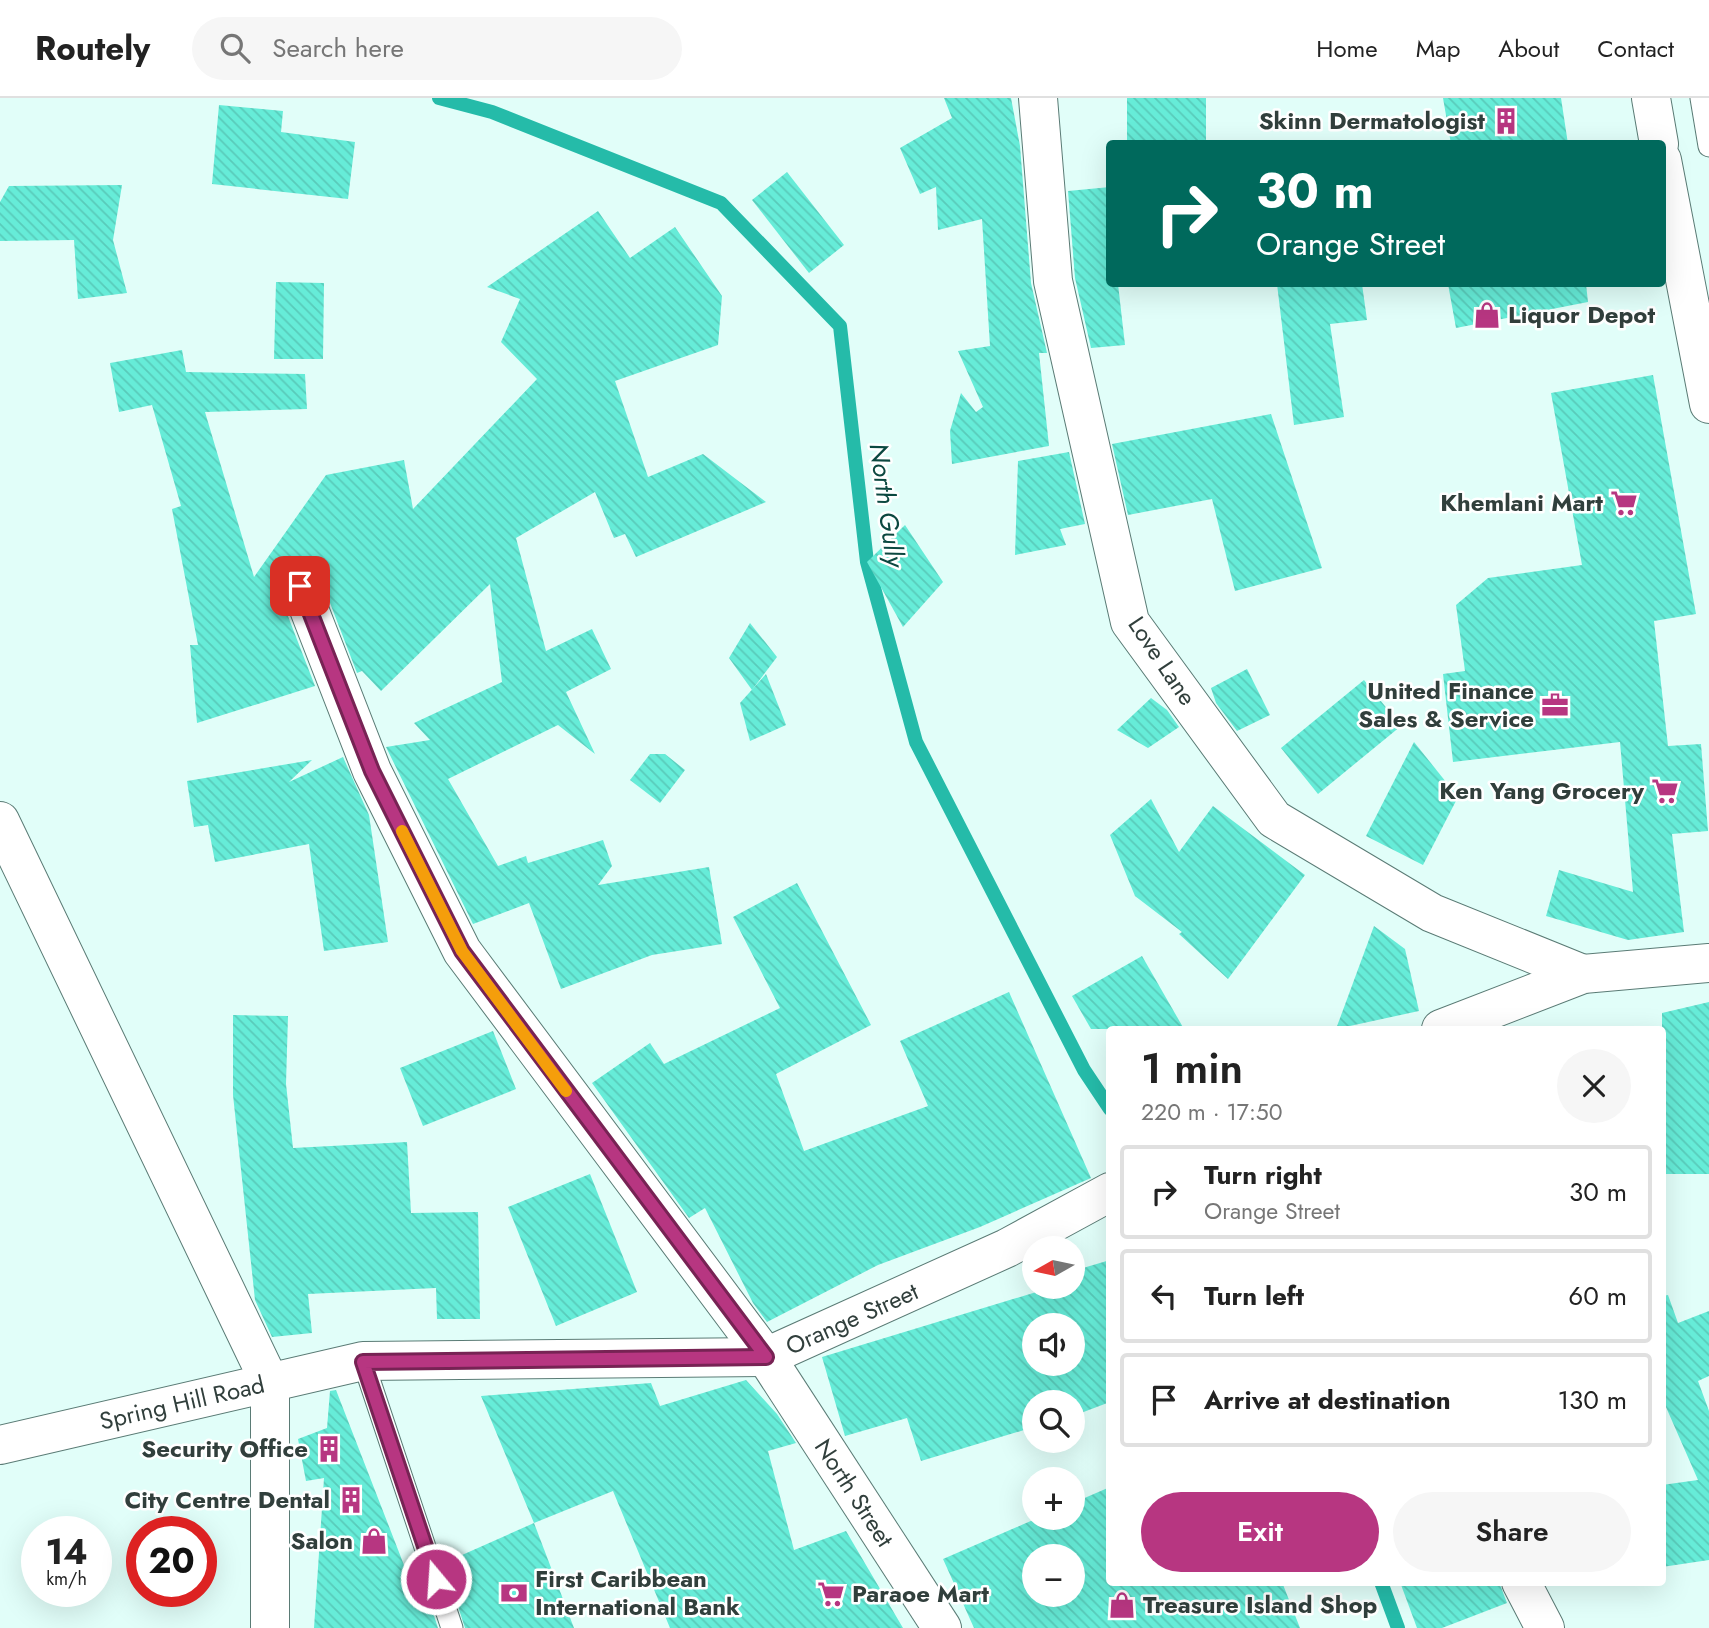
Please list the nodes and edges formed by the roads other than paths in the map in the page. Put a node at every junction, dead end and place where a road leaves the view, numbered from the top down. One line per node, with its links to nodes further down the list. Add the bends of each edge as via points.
1 (1038, 98): 11 (street, Love Lane, via 1053,281 1130,622 1274,819 1432,913)
2 (1651, 98): 4 (street)
3 (1701, 98): 5 (lane)
4 (1658, 140)
5 (1709, 146)
6 (1666, 181): 7 (street)
7 (1709, 404)
8 (300, 586): 14 (street, North Street, via 372,771 462,951)
9 (0, 821): 16 (street)
10 (1709, 963): 11 (street)
11 (1583, 974): 12 (street)
12 (1449, 1026)
13 (1106, 1194): 14 (street, Orange Street, via 1007,1248)
14 (766, 1357): 15 (street, Orange Street); 21 (street, North Street)
15 (363, 1362): 16 (street, Spring Hill Road); 20 (lane)
16 (270, 1383): 17 (street, Spring Hill Road); 19 (street)
17 (0, 1445)
18 (1523, 1586): 22 (street)
19 (270, 1628)
20 (452, 1628)
21 (942, 1628)
22 (1545, 1628)

